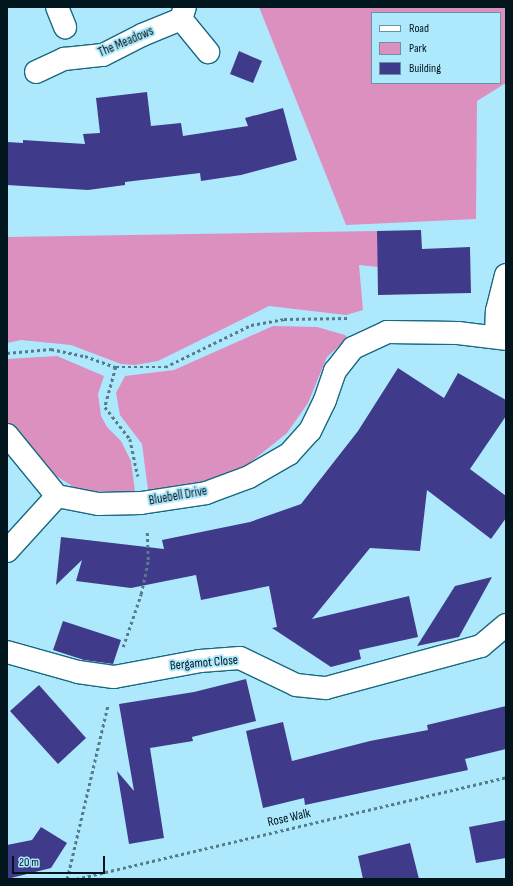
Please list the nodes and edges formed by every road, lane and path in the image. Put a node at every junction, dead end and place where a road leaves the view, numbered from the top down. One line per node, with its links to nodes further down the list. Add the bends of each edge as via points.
1 (57, 7): 3 (street)
2 (183, 13): 4 (street); 5 (street, The Meadows, via 103,55 64,59)
3 (66, 27)
4 (208, 52)
5 (36, 72)
6 (506, 275): 8 (street, Bluebell Drive, via 497,311)
7 (387, 332): 8 (street, Bluebell Drive); 10 (path, via 361,317 284,319 251,325 165,367); 13 (street, Bluebell Drive, via 353,348 344,359 335,371 310,431 288,454 250,477 206,493)
8 (501, 337)
9 (7, 353): 10 (path, via 51,349 85,356)
10 (116, 367): 13 (path, via 105,407 130,439)
11 (7, 435): 12 (street)
12 (57, 496): 13 (street, Bluebell Drive, via 98,504); 14 (street)
13 (142, 502)
14 (7, 552)
15 (506, 625): 16 (street, Bergamot Close, via 481,646 326,688 296,685 240,658 194,662 114,677 78,672)
16 (9, 654)
17 (506, 777): 18 (path, Rose Walk)
18 (76, 879)

